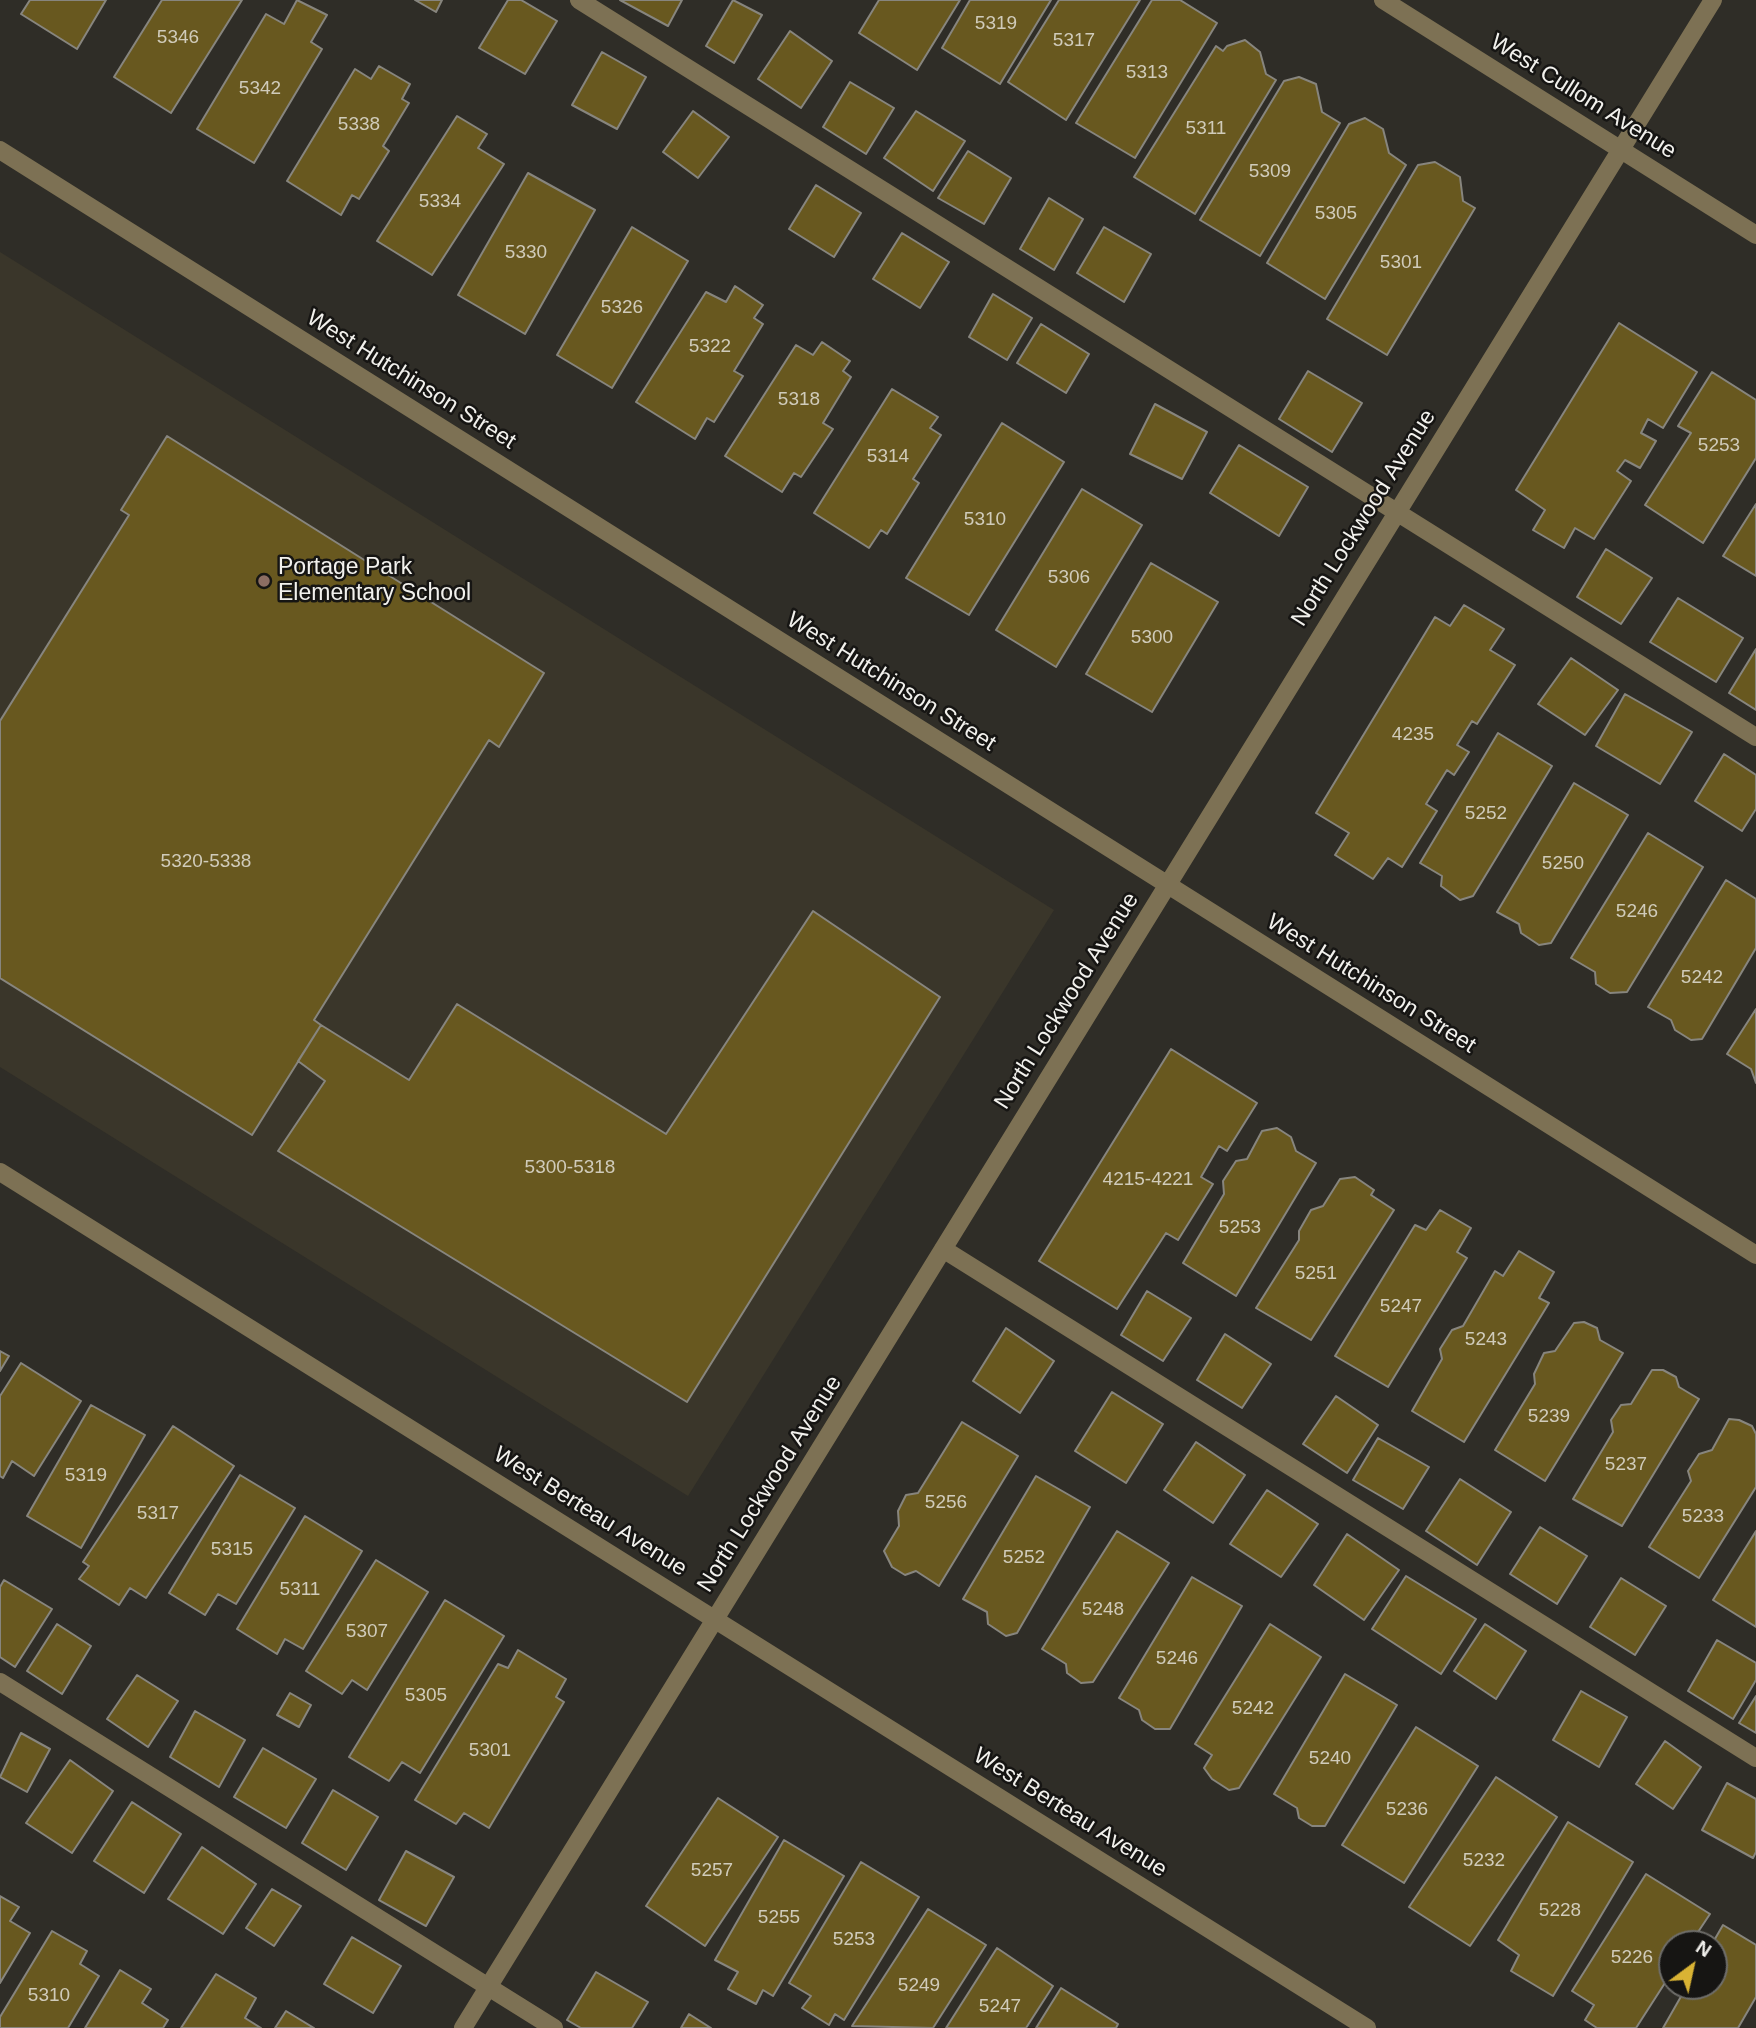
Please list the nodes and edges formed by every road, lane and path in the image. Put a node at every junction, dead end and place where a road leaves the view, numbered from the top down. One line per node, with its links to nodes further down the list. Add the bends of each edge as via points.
1 (579, 0): 7 (street)
2 (1383, 0): 5 (street, West Cullom Avenue)
3 (1713, 0): 5 (street, North Lockwood Avenue)
4 (0, 150): 9 (street, West Hutchinson Street)
5 (1620, 150): 6 (street, West Cullom Avenue); 7 (street, North Lockwood Avenue)
6 (1756, 235)
7 (1397, 513): 8 (street); 9 (street, North Lockwood Avenue)
8 (1756, 737)
9 (1167, 885): 11 (street, North Lockwood Avenue); 12 (street, West Hutchinson Street)
10 (0, 1172): 13 (street, West Berteau Avenue)
11 (943, 1249): 13 (street, North Lockwood Avenue); 15 (street)
12 (1756, 1255)
13 (715, 1620): 16 (street, North Lockwood Avenue); 19 (street, West Berteau Avenue)
14 (0, 1682): 16 (street)
15 (1756, 1758)
16 (488, 1988): 17 (street, North Lockwood Avenue); 18 (street)
17 (463, 2028)
18 (554, 2028)
19 (1367, 2028)

